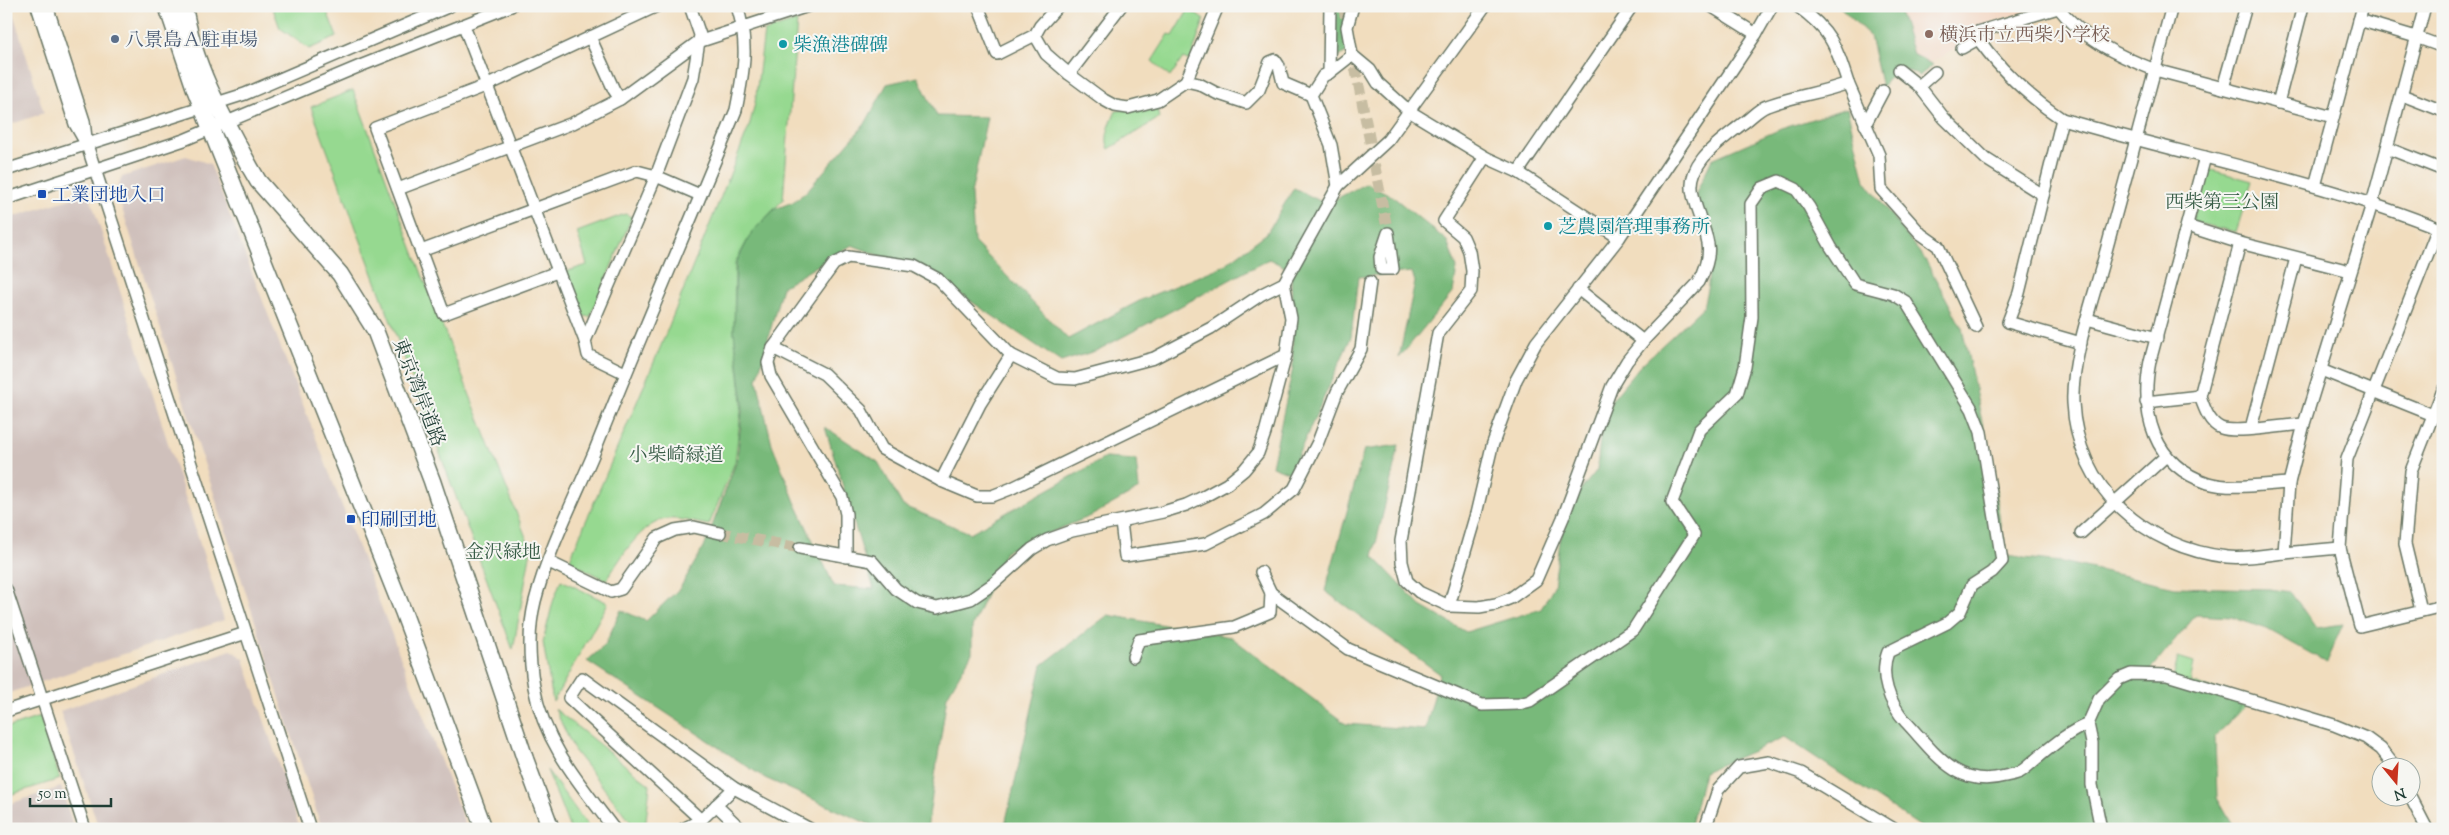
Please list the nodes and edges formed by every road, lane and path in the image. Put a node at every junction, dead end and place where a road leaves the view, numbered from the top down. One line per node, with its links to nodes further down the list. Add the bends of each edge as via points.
1 (37, 6): 64 (street, via 75,124)
2 (47, 6): 64 (street, via 84,121)
3 (166, 6): 56 (highway, 東京湾岸道路)
4 (184, 6): 56 (highway, 東京湾岸道路)
5 (450, 6): 56 (street, via 245,94)
6 (511, 6): 30 (street)
7 (657, 6): 34 (street)
8 (690, 6): 37 (street, via 700,35)
9 (737, 6): 31 (street)
10 (808, 6): 28 (street)
11 (978, 6): 33 (street, via 996,54)
12 (1058, 6): 33 (street)
13 (1121, 6): 45 (street)
14 (1218, 6): 46 (street)
15 (1330, 6): 44 (street)
16 (1353, 6): 40 (street, via 1346,27)
17 (1485, 6): 57 (street)
18 (1632, 6): 72 (street)
19 (1711, 6): 32 (street)
20 (1772, 6): 32 (street)
21 (1798, 6): 47 (street, via 1814,18 1836,45)
22 (2172, 6): 42 (street)
23 (2246, 6): 50 (street)
24 (2303, 6): 55 (street)
25 (2363, 6): 29 (street)
26 (2425, 6): 35 (street)
27 (2057, 7): 36 (street, via 1974,32); 42 (street, via 2071,23 2104,48)
28 (782, 10): 31 (street)
29 (2359, 20): 35 (street); 59 (street)
30 (464, 26): 48 (street); 62 (street)
31 (743, 27): 37 (street); 78 (street, via 746,48 744,73 736,110)
32 (1756, 34): 84 (street)
33 (1035, 35): 45 (street, via 1046,54)
34 (590, 37): 48 (street); 54 (street)
35 (2416, 37): 38 (street); 53 (street)
36 (1978, 39): 39 (street); 60 (street, via 2009,77)
37 (698, 42): 54 (street); 73 (street, via 693,78)
38 (2443, 47)
39 (1962, 48)
40 (1352, 55): 44 (street); 57 (street)
41 (1899, 70): 49 (street)
42 (2155, 70): 50 (street); 63 (street)
43 (1934, 72): 49 (street)
44 (1329, 73): 52 (street, via 1323,76)
45 (1069, 74): 46 (street, via 1104,100 1128,108 1158,100)
46 (1186, 81): 52 (street, via 1246,103 1259,90 1270,62 1275,60 1283,84)
47 (1848, 83): 61 (street); 97 (street, via 1765,106 1700,162 1692,184 1692,195 1708,238 1707,267 1699,282)
48 (488, 85): 65 (street); 76 (street, via 375,128)
49 (1919, 86): 77 (street, via 1944,118 1986,159)
50 (2223, 88): 55 (street)
51 (1883, 91): 61 (street)
52 (1311, 94): 74 (street, via 1331,145)
53 (2402, 95): 58 (street); 66 (street)
54 (620, 99): 65 (street, via 573,124)
55 (2278, 103): 59 (street)
56 (210, 105): 62 (highway, 東京湾岸道路); 64 (street)
57 (1409, 111): 67 (street); 74 (street, via 1388,140)
58 (2443, 111)
59 (2333, 117): 75 (street)
60 (2062, 119): 63 (street); 77 (street)
61 (1865, 125): 94 (street, via 1879,154 1881,189 1921,234 1938,246)
62 (219, 126): 70 (street); 142 (highway, 東京湾岸道路, via 304,368 403,611); 143 (highway, 東京湾岸道路, via 258,181 340,274 375,330 432,481)
63 (2136, 141): 68 (street); 93 (street)
64 (86, 145): 69 (street); 70 (street)
65 (512, 147): 76 (street); 81 (street)
66 (2388, 148): 71 (street); 80 (street)
67 (1485, 157): 72 (street); 126 (street, via 1444,221 1463,237 1469,251 1471,291 1438,333 1401,540 1402,562 1408,581 1420,592)
68 (2205, 157): 75 (street); 82 (street)
69 (6, 170)
70 (95, 170): 79 (street); 130 (street)
71 (2443, 170)
72 (1518, 172): 84 (street)
73 (656, 176): 78 (street); 81 (street, via 637,171); 96 (street)
74 (1338, 186): 91 (street)
75 (2315, 186): 80 (street)
76 (398, 189): 86 (street)
77 (2043, 194): 98 (street, via 2019,293 2008,322)
78 (700, 195): 103 (street)
79 (6, 199)
80 (2372, 204): 83 (street); 89 (street)
81 (535, 209): 86 (street); 88 (street)
82 (2187, 226): 85 (street); 95 (street)
83 (2441, 229): 105 (street)
84 (1619, 238): 92 (street)
85 (2240, 242): 87 (street); 106 (street)
86 (421, 251): 88 (street, via 444,314)
87 (2296, 258): 89 (street); 110 (street)
88 (557, 272): 96 (street)
89 (2350, 272): 102 (street)
90 (1370, 282): 115 (street, via 1361,349 1337,392 1318,442 1294,489 1264,514 1205,544 1125,556)
91 (1284, 283): 100 (street, via 1154,358 1099,374 1075,379 1057,378); 101 (street, via 1291,318)
92 (1578, 289): 97 (street); 126 (street, via 1536,343 1516,380 1492,446)
93 (2087, 319): 95 (street); 98 (street)
94 (1976, 328)
95 (2157, 338): 107 (street, via 2145,384)
96 (585, 341): 103 (street, via 588,355)
97 (1643, 341): 126 (street, via 1612,386 1563,518 1536,580 1512,598 1496,604)
98 (2081, 343): 114 (street, via 2073,402 2078,435 2088,467)
99 (773, 348): 100 (street, via 834,264 848,257 914,266 938,279); 112 (street, via 824,374 862,410 882,449); 121 (street, via 768,363 771,376 842,497 846,514)
100 (1011, 355): 112 (street, via 980,404)
101 (1286, 355): 112 (street, via 1010,490 992,496 977,496); 115 (street, via 1258,453 1244,470 1227,484 1186,505)
102 (2321, 370): 105 (street); 109 (street)
103 (625, 373): 122 (street)
104 (2443, 390): 108 (street)
105 (2374, 391): 108 (street); 119 (street, via 2347,459)
106 (2200, 396): 107 (street); 110 (street, via 2210,418 2220,428)
107 (2146, 402): 111 (street, via 2156,438)
108 (2438, 417): 128 (street, via 2411,471 2405,544)
109 (2304, 424): 110 (street); 113 (street)
110 (2251, 428)
111 (2166, 456): 113 (street, via 2209,483 2241,486); 114 (street)
112 (941, 481)
113 (2288, 483): 120 (street)
114 (2116, 502): 117 (street); 120 (street, via 2132,519 2166,542 2182,548 2230,557)
115 (1121, 522): 121 (street, via 1047,540 971,600 937,608 917,603 896,589 872,561)
116 (720, 533): 122 (street, via 694,527 675,530 657,538 621,589 611,592)
117 (2081, 533)
118 (800, 548): 121 (street)
119 (2340, 548): 120 (street); 128 (street, via 2360,626)
120 (2284, 553)
121 (846, 557)
122 (549, 562): 144 (street, via 535,601 530,638 534,687 554,746)
123 (1261, 572): 125 (street)
124 (6, 589): 129 (street)
125 (1271, 593): 131 (street, via 1270,612 1234,627 1139,640); 134 (street, via 1348,649 1482,705 1530,701 1633,630 1694,535 1672,502 1699,430 1737,394 1746,368 1752,317 1751,204 1762,188 1779,181 1796,189 1856,284 1893,294 1906,302 1959,385 1981,432 2002,561 1972,586 1960,612 1946,623 1888,652 1883,674 1895,708 1938,757 1953,770 1971,778 1995,779 2020,772 2072,731)
126 (1449, 606)
127 (2443, 606): 128 (street)
128 (2421, 610)
129 (10, 612): 132 (street)
130 (246, 633): 132 (street); 141 (street)
131 (1133, 657)
132 (42, 700): 133 (street); 140 (street)
133 (6, 711)
134 (2088, 724): 135 (street, via 2099,699 2119,679 2131,674 2167,675 2334,725 2366,738); 150 (street, via 2092,743 2092,785)
135 (2388, 758)
136 (734, 788): 137 (street); 139 (street, via 582,678 569,698); 147 (street)
137 (716, 805): 139 (street); 146 (street)
138 (2417, 808): 151 (street)
139 (701, 820): 145 (street)
140 (85, 829)
141 (310, 829)
142 (484, 829)
143 (551, 829)
144 (614, 829)
145 (683, 829)
146 (741, 829)
147 (810, 829)
148 (1705, 829): 149 (street, via 1718,790 1739,767 1769,762 1801,773)
149 (1894, 829)
150 (2101, 829)
151 (2427, 829)

